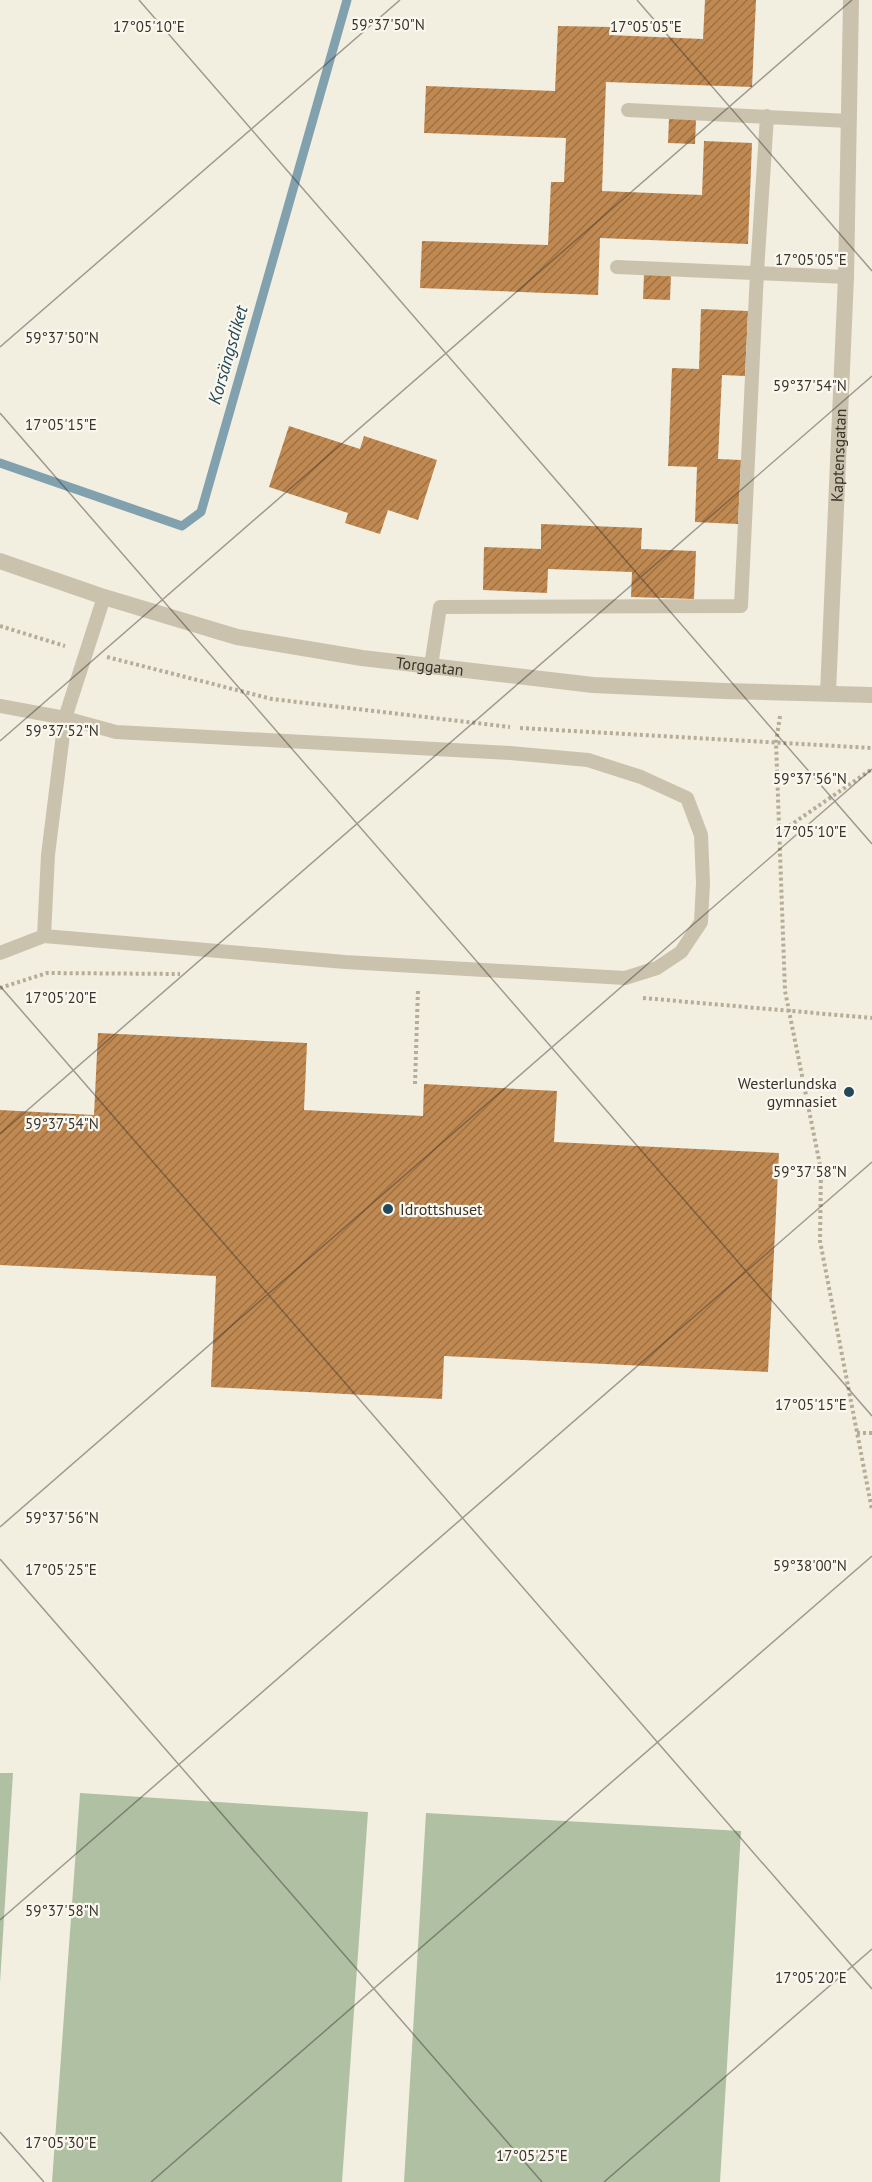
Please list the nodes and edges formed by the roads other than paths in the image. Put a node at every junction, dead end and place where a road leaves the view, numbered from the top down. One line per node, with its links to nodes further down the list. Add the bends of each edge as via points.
1 (851, 0): 4 (street, Kaptensgatan)
2 (628, 110): 3 (lane)
3 (767, 116): 4 (lane); 6 (lane)
4 (849, 121): 7 (street, Kaptensgatan)
5 (617, 267): 6 (lane)
6 (757, 272): 7 (lane); 10 (lane, via 741,606 440,607)
7 (846, 277): 11 (street, Kaptensgatan)
8 (0, 561): 9 (street, Torggatan)
9 (104, 597): 10 (street, Torggatan, via 237,637); 14 (lane)
10 (431, 666): 11 (street, Torggatan, via 593,684)
11 (828, 693): 12 (street, Torggatan)
12 (872, 695)
13 (0, 706): 14 (lane)
14 (65, 718): 15 (lane, via 48,855); 15 (lane, via 117,732 588,760 641,777 687,798 701,835 701,922 681,952 657,968 625,978 345,962)
15 (44, 936): 16 (lane)
16 (0, 953)

